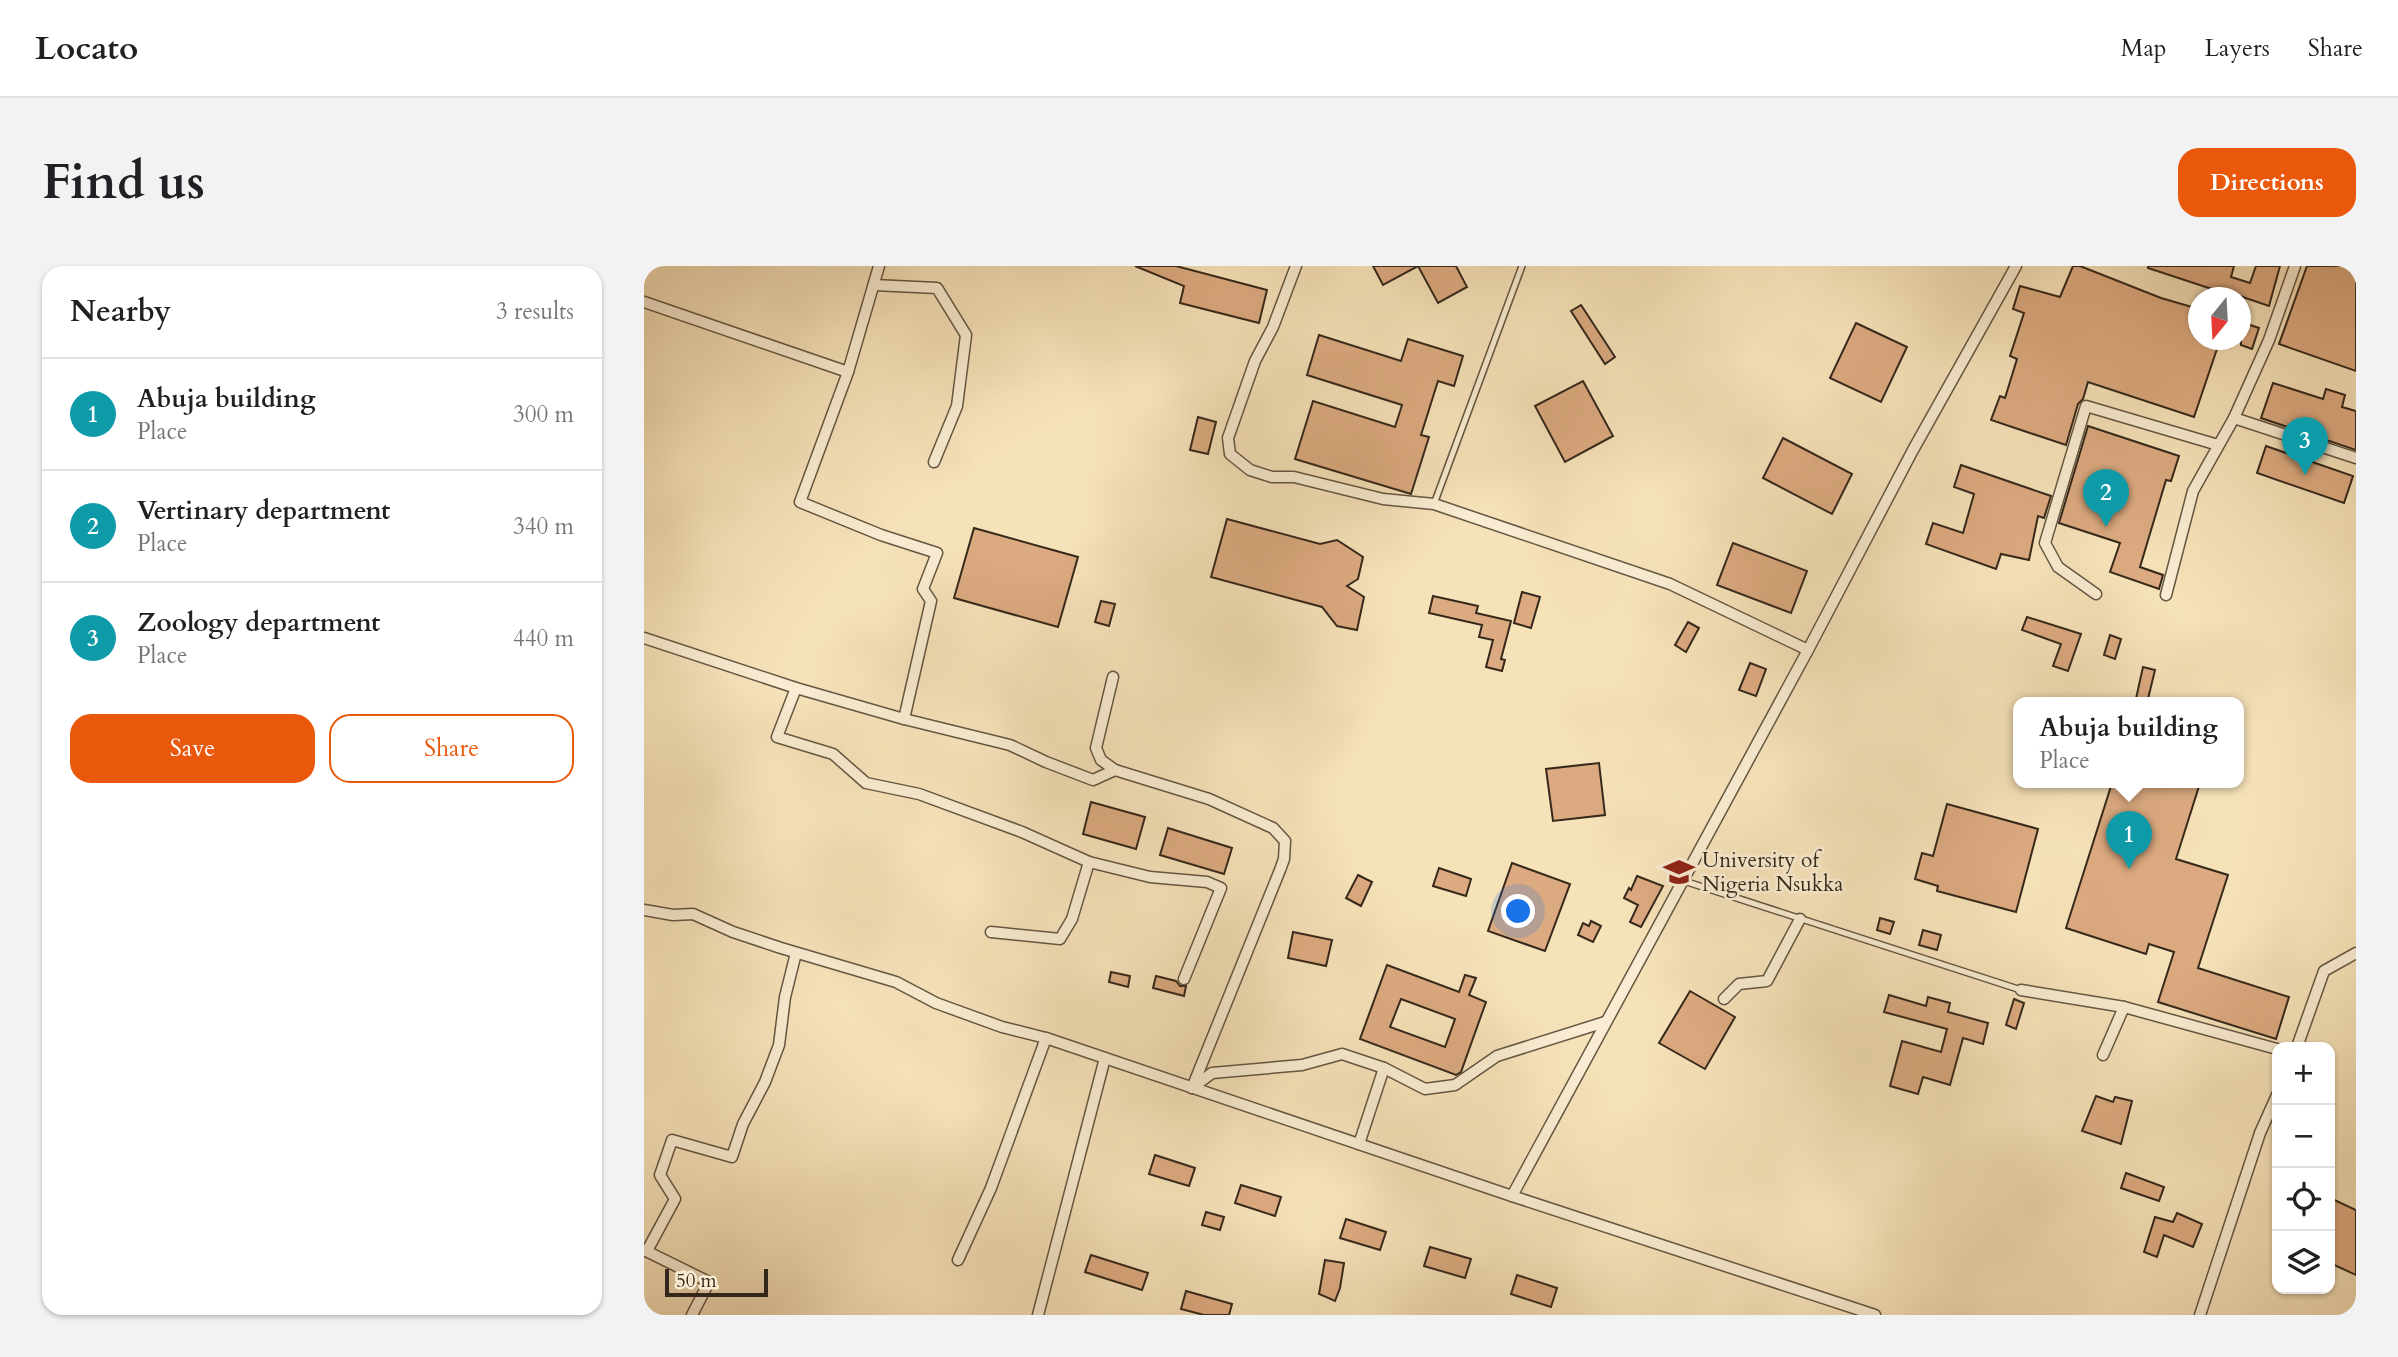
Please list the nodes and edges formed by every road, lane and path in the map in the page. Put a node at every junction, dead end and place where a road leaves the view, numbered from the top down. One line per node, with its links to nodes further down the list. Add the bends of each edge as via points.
1 (879, 266): 6 (street)
2 (1296, 266): 13 (street, via 1227,438 1230,454 1250,470 1272,477)
3 (1522, 266): 13 (lane)
4 (2015, 266): 17 (street)
5 (2295, 266): 9 (street)
6 (874, 285): 8 (street); 12 (street, via 937,288 966,335 957,406)
7 (644, 302): 8 (street)
8 (848, 372): 20 (street, via 800,502 937,553 923,589 931,601)
9 (2234, 418): 10 (street); 11 (street)
10 (2218, 445): 14 (street, via 2086,406 2045,543 2058,567); 15 (street, via 2193,491)
11 (2356, 458)
12 (934, 462)
13 (1434, 504): 17 (street, via 1670,584)
14 (2096, 594)
15 (2166, 595)
16 (644, 638): 19 (street)
17 (1808, 650): 23 (street)
18 (1113, 677): 21 (street, via 1096,748 1101,760)
19 (796, 688): 20 (street); 22 (street, via 778,737 833,754 866,783 919,794)
20 (904, 719): 21 (street, via 1010,744 1093,780)
21 (1115, 770): 40 (street, via 1209,799 1273,828 1285,841 1284,859)
22 (1089, 862): 26 (street, via 1072,919 1060,939); 29 (street, via 1221,888)
23 (1681, 880): 25 (lane); 33 (street)
24 (644, 910): 27 (street, via 693,914)
25 (1800, 919): 30 (lane); 31 (street, via 1767,981 1739,984)
26 (991, 932)
27 (796, 953): 34 (street, via 896,982 936,1003); 44 (street, via 779,1045 732,1157 672,1140 660,1175 675,1199)
28 (2356, 953): 35 (street, via 2324,971)
29 (1184, 979)
30 (2021, 990): 32 (street)
31 (1724, 999)
32 (2124, 1007): 36 (street); 37 (street)
33 (1605, 1022): 39 (street, via 1497,1056 1455,1085 1425,1089); 43 (street)
34 (1046, 1038): 38 (street); 45 (street, via 991,1188)
35 (2299, 1042)
36 (2272, 1048)
37 (2103, 1055)
38 (1105, 1058): 40 (street); 47 (street)
39 (1384, 1068): 40 (street, via 1342,1054 1302,1065 1212,1073); 42 (street)
40 (1192, 1088): 42 (street)
41 (2273, 1105): 49 (street)
42 (1359, 1144): 43 (street)
43 (1512, 1196): 48 (street)
44 (645, 1251): 46 (street, via 709,1282)
45 (958, 1260)
46 (692, 1315)
47 (1038, 1315)
48 (1875, 1315)
49 (2200, 1315)

